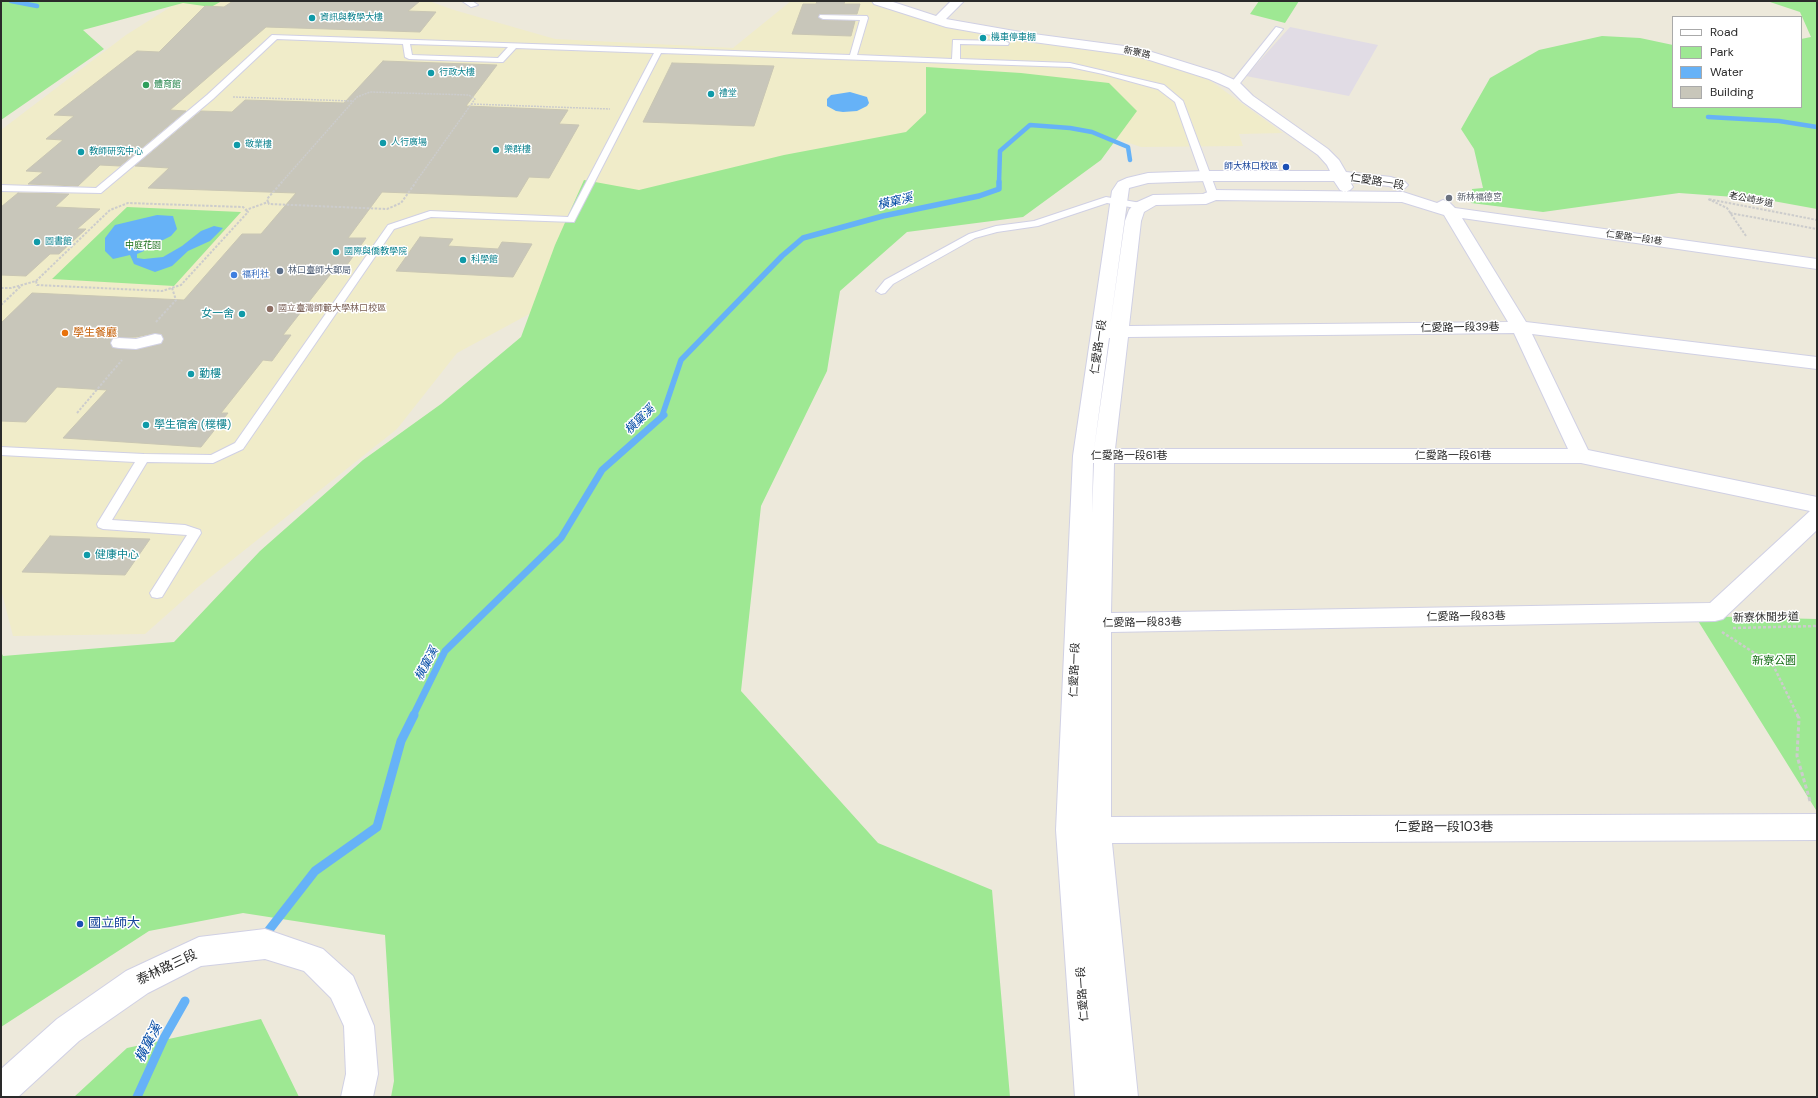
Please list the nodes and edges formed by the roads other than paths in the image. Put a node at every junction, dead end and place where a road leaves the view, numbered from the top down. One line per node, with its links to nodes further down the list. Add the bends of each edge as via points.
1 (466, 1): 4 (lane)
2 (878, 1): 6 (street, 新寮路)
3 (958, 1): 6 (street)
4 (474, 5)
5 (823, 17): 12 (lane, via 864,18)
6 (938, 20): 14 (street, 新寮路, via 1026,37 1139,52)
7 (1279, 29): 14 (lane)
8 (406, 42): 10 (lane); 10 (lane, via 409,57 417,58 500,60); 17 (lane, via 275,37 210,97 98,191)
9 (1005, 43): 13 (lane, via 956,42)
10 (514, 45): 11 (lane)
11 (659, 50): 12 (lane); 31 (lane, via 571,220 430,214 390,227 239,446 213,459)
12 (853, 57): 13 (lane)
13 (956, 61): 16 (lane, via 1070,65 1161,87 1179,101)
14 (1234, 85): 15 (street, 新寮路, via 1248,99 1323,152 1334,163)
15 (1339, 176): 16 (street, 仁愛路一段); 18 (street, 新寮路); 20 (street, 仁愛路一段, via 1391,182 1413,188 1436,198)
16 (1209, 186): 18 (street, 仁愛路一段); 19 (street, 仁愛路一段, via 1206,199 1153,200)
17 (1, 188)
18 (1350, 195): 20 (street, 仁愛路一段, via 1403,197)
19 (1130, 204): 22 (lane, via 1106,200 1035,224 996,229 972,236 888,282); 24 (street, 仁愛路一段, via 1137,210)
20 (1450, 212): 21 (street, 仁愛路一段1巷); 23 (street)
21 (1817, 264)
22 (881, 291)
23 (1520, 327): 24 (street, 仁愛路一段39巷); 27 (street, 仁愛路一段39巷); 30 (street)
24 (1110, 332): 29 (street, 仁愛路一段)
25 (155, 339): 26 (street, via 136,344)
26 (119, 344)
27 (1817, 363)
28 (1, 451): 31 (lane)
29 (1094, 456): 30 (street, 仁愛路一段61巷); 35 (street, 仁愛路一段)
30 (1581, 456): 32 (street, 仁愛路一段61巷)
31 (144, 458): 34 (lane, via 103,524 185,530 195,533)
32 (1817, 505)
33 (1817, 517): 35 (street, 仁愛路一段83巷, via 1716,620)
34 (157, 592)
35 (1088, 623): 37 (street, 仁愛路一段); 38 (street, 仁愛路一段)
36 (1815, 818): 37 (street, 仁愛路一段103巷)
37 (1097, 829): 38 (street, 仁愛路一段103巷); 42 (street, 仁愛路一段)
38 (1070, 830): 41 (street, 仁愛路一段)
39 (2, 1090): 40 (street, 泰林路三段, via 68,1030 137,982 199,952 265,944 313,959 342,987 359,1026 362,1074)
40 (357, 1097)
41 (1091, 1097)
42 (1122, 1097)

